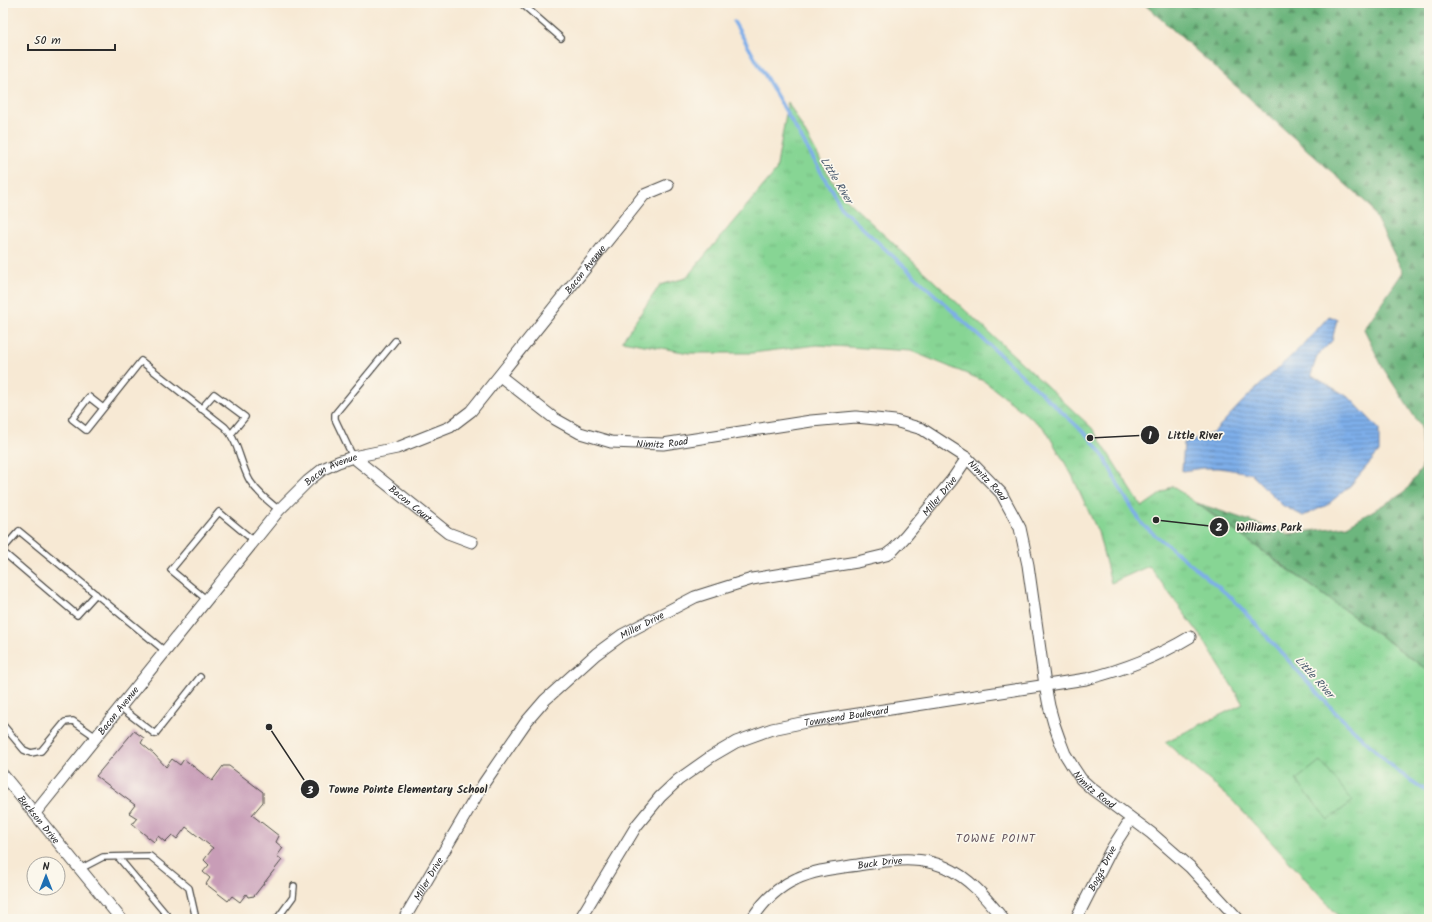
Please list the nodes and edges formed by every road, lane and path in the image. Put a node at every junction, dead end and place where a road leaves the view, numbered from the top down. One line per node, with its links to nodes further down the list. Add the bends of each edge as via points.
1 (521, 3): 2 (lane)
2 (561, 38)
3 (668, 185): 5 (street, Bacon Avenue, via 644,194)
4 (395, 341): 9 (lane, via 335,414)
5 (500, 376): 9 (street, Bacon Avenue, via 471,411 450,427 397,448); 10 (street, Nimitz Road, via 555,419 580,433 611,442 663,444 811,421 856,417 895,421 922,429)
6 (103, 408): 6 (lane, via 86,430 72,418 89,397); 7 (lane, via 140,361)
7 (201, 408): 8 (lane); 8 (lane, via 214,394 245,417)
8 (231, 434): 11 (lane, via 250,480 259,494)
9 (353, 457): 11 (street, Bacon Avenue, via 323,470); 13 (street, Bacon Court, via 448,533)
10 (967, 458): 20 (street, Nimitz Road, via 1001,493 1020,528 1028,565); 34 (street, Miller Drive, via 906,536 886,555 752,579 695,597 622,635 596,654 545,700 526,722 484,783)
11 (279, 510): 12 (street, Bacon Avenue)
12 (254, 541): 16 (street, Bacon Avenue); 16 (lane, via 219,512 171,570)
13 (472, 542)
14 (3, 551): 15 (lane, via 19,531); 15 (lane, via 77,615)
15 (96, 594): 18 (lane)
16 (207, 600): 18 (street, Bacon Avenue)
17 (1190, 637): 20 (street, Townsend Boulevard, via 1156,656 1113,672)
18 (166, 651): 21 (street, Bacon Avenue)
19 (200, 677): 21 (lane, via 155,734)
20 (1045, 685): 26 (street, Nimitz Road, via 1054,724 1065,754 1073,767 1092,789); 35 (street, Townsend Boulevard, via 806,722 772,729 736,742 678,780 660,797 637,825)
21 (120, 707): 23 (street, Bacon Avenue)
22 (3, 725): 23 (lane, via 24,750 31,753 41,751 66,722 73,721)
23 (96, 737): 25 (street, Bacon Avenue)
24 (3, 776): 25 (street, Buckson Drive)
25 (35, 813): 28 (street, Buckson Drive)
26 (1131, 819): 38 (street, Boggs Drive, via 1111,850); 39 (street, Nimitz Road, via 1190,866)
27 (118, 856): 28 (lane, via 103,857); 31 (lane); 32 (lane, via 150,856 189,888)
28 (80, 869): 30 (street, Buckson Drive)
29 (294, 886): 33 (lane, via 293,897)
30 (121, 919)
31 (170, 919)
32 (196, 919)
33 (277, 919)
34 (404, 919)
35 (580, 919)
36 (752, 919): 37 (street, Buck Drive, via 768,899 795,879 809,874 894,860 929,862 944,866 979,890)
37 (1003, 919)
38 (1076, 919)
39 (1238, 919)

